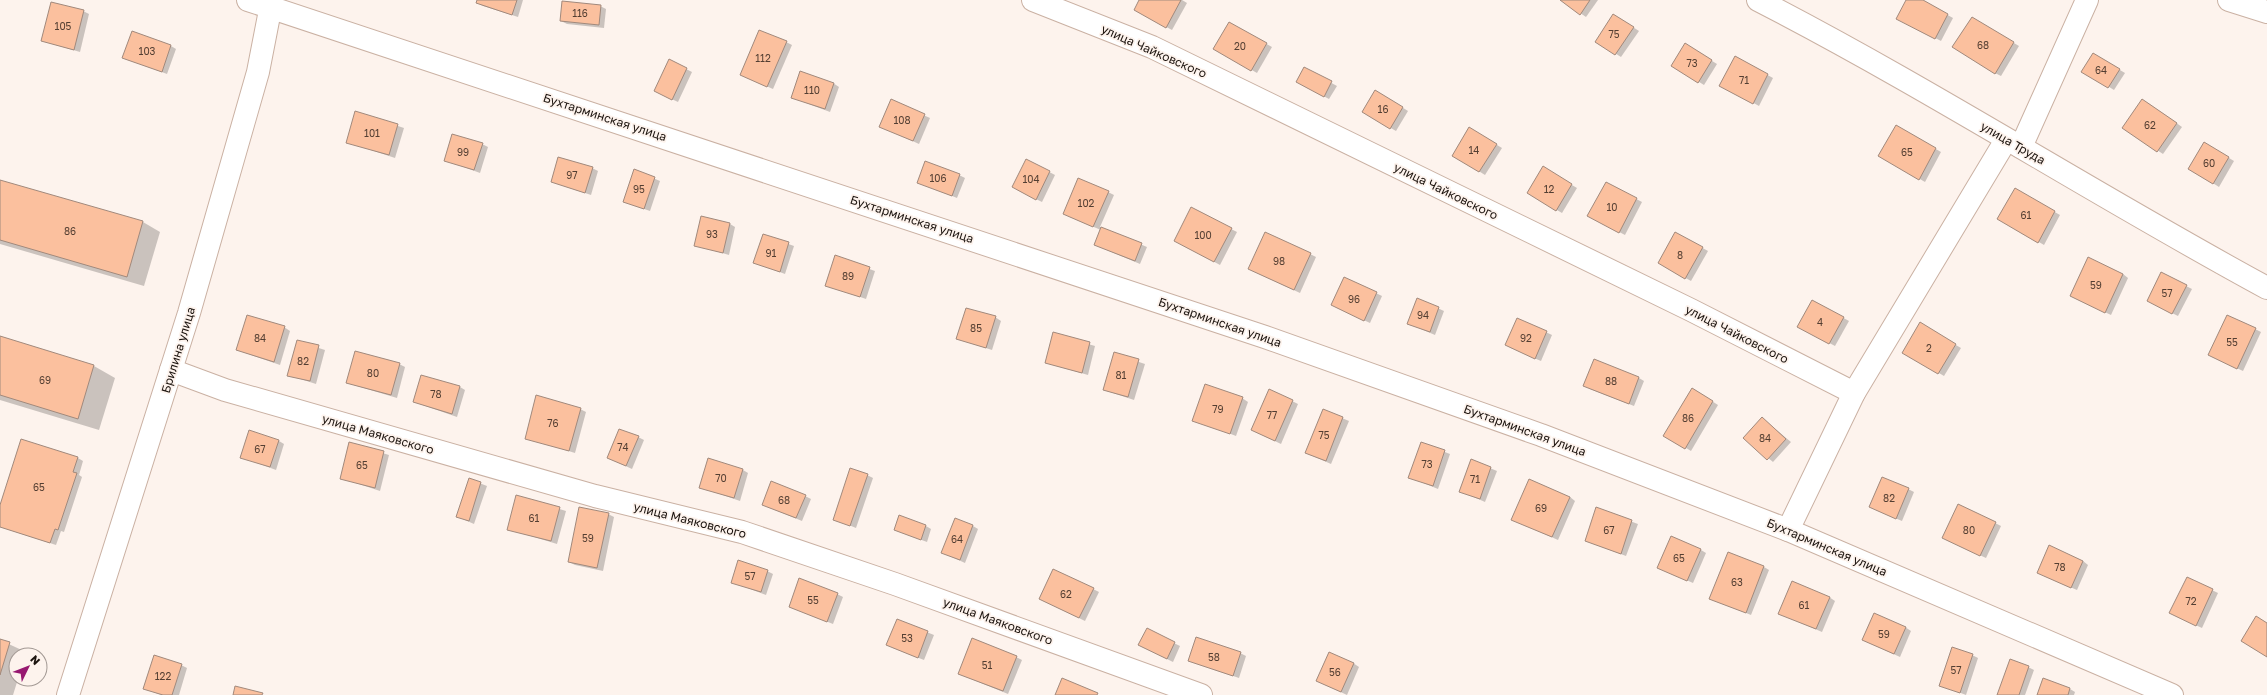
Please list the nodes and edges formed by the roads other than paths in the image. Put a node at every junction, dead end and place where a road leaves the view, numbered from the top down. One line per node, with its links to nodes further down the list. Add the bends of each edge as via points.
1 (248, 0): 6 (street, Бухтарминская улица)
2 (1033, 0): 11 (street, улица Чайковского, via 1152,47)
3 (1758, 0): 8 (street, улица Труда, via 1825,34)
4 (2086, 0): 8 (street)
5 (2229, 0): 7 (street)
6 (272, 3): 10 (street, Брилина улица, via 258,72); 12 (street, Бухтарминская улица, via 330,28 836,193 1265,337 1541,436)
7 (2267, 12)
8 (2014, 143): 9 (street, улица Труда, via 2200,252); 11 (street)
9 (2267, 288)
10 (171, 370): 13 (street, Брилина улица); 14 (street, улица Маяковского, via 225,390 595,496 742,532 903,587)
11 (1854, 393): 12 (street)
12 (1788, 530): 15 (street, Бухтарминская улица)
13 (68, 695)
14 (1201, 695)
15 (2172, 695)

